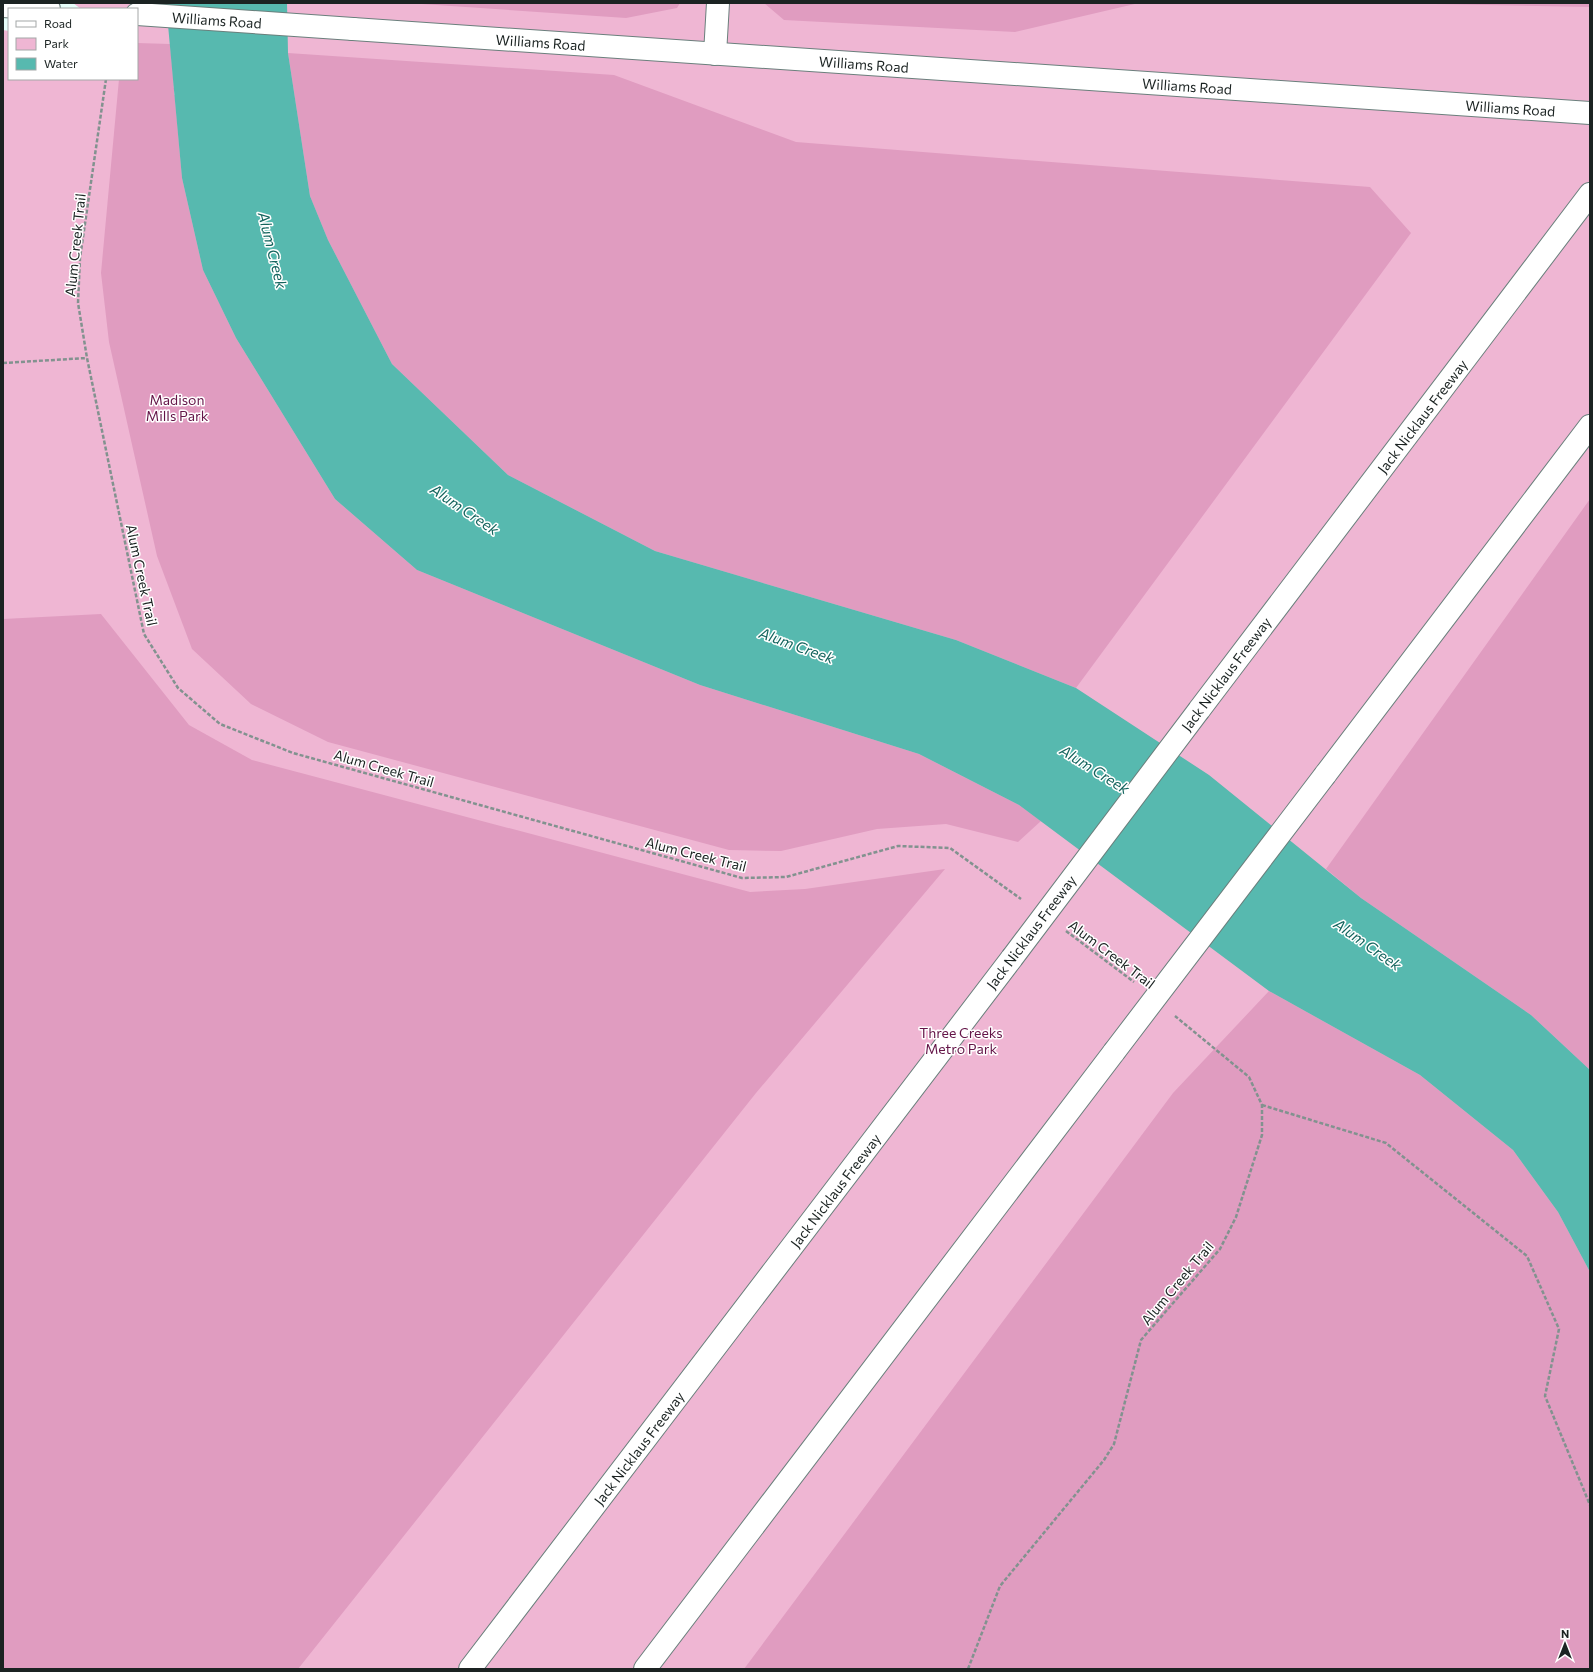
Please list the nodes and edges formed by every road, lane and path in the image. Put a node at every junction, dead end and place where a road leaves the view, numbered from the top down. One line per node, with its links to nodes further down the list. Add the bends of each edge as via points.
1 (718, 3): 5 (main road)
2 (3, 6): 3 (main road)
3 (34, 8)
4 (138, 14): 5 (main road, Williams Road)
5 (715, 54): 7 (main road, Williams Road)
6 (106, 80): 9 (path, Alum Creek Trail, via 80,258 78,303)
7 (1590, 113)
8 (1590, 194): 18 (main road, Jack Nicklaus Freeway, bridge)
9 (87, 358): 10 (path); 12 (path, Alum Creek Trail, via 144,634 178,688 220,724 293,753 742,878 786,877 898,846 950,848)
10 (3, 363)
11 (1590, 426): 19 (main road, bridge)
12 (1026, 903)
13 (1064, 930): 14 (path, Alum Creek Trail)
14 (1140, 987)
15 (1170, 1012): 16 (path, Alum Creek Trail, via 1249,1077)
16 (1262, 1106): 17 (path, via 1386,1143 1527,1256 1559,1329 1545,1396); 20 (path, Alum Creek Trail, via 1262,1135 1236,1218 1220,1249 1142,1340 1114,1444 1104,1460 1000,1586)
17 (1590, 1506)
18 (470, 1669)
19 (645, 1669)
20 (968, 1669)

